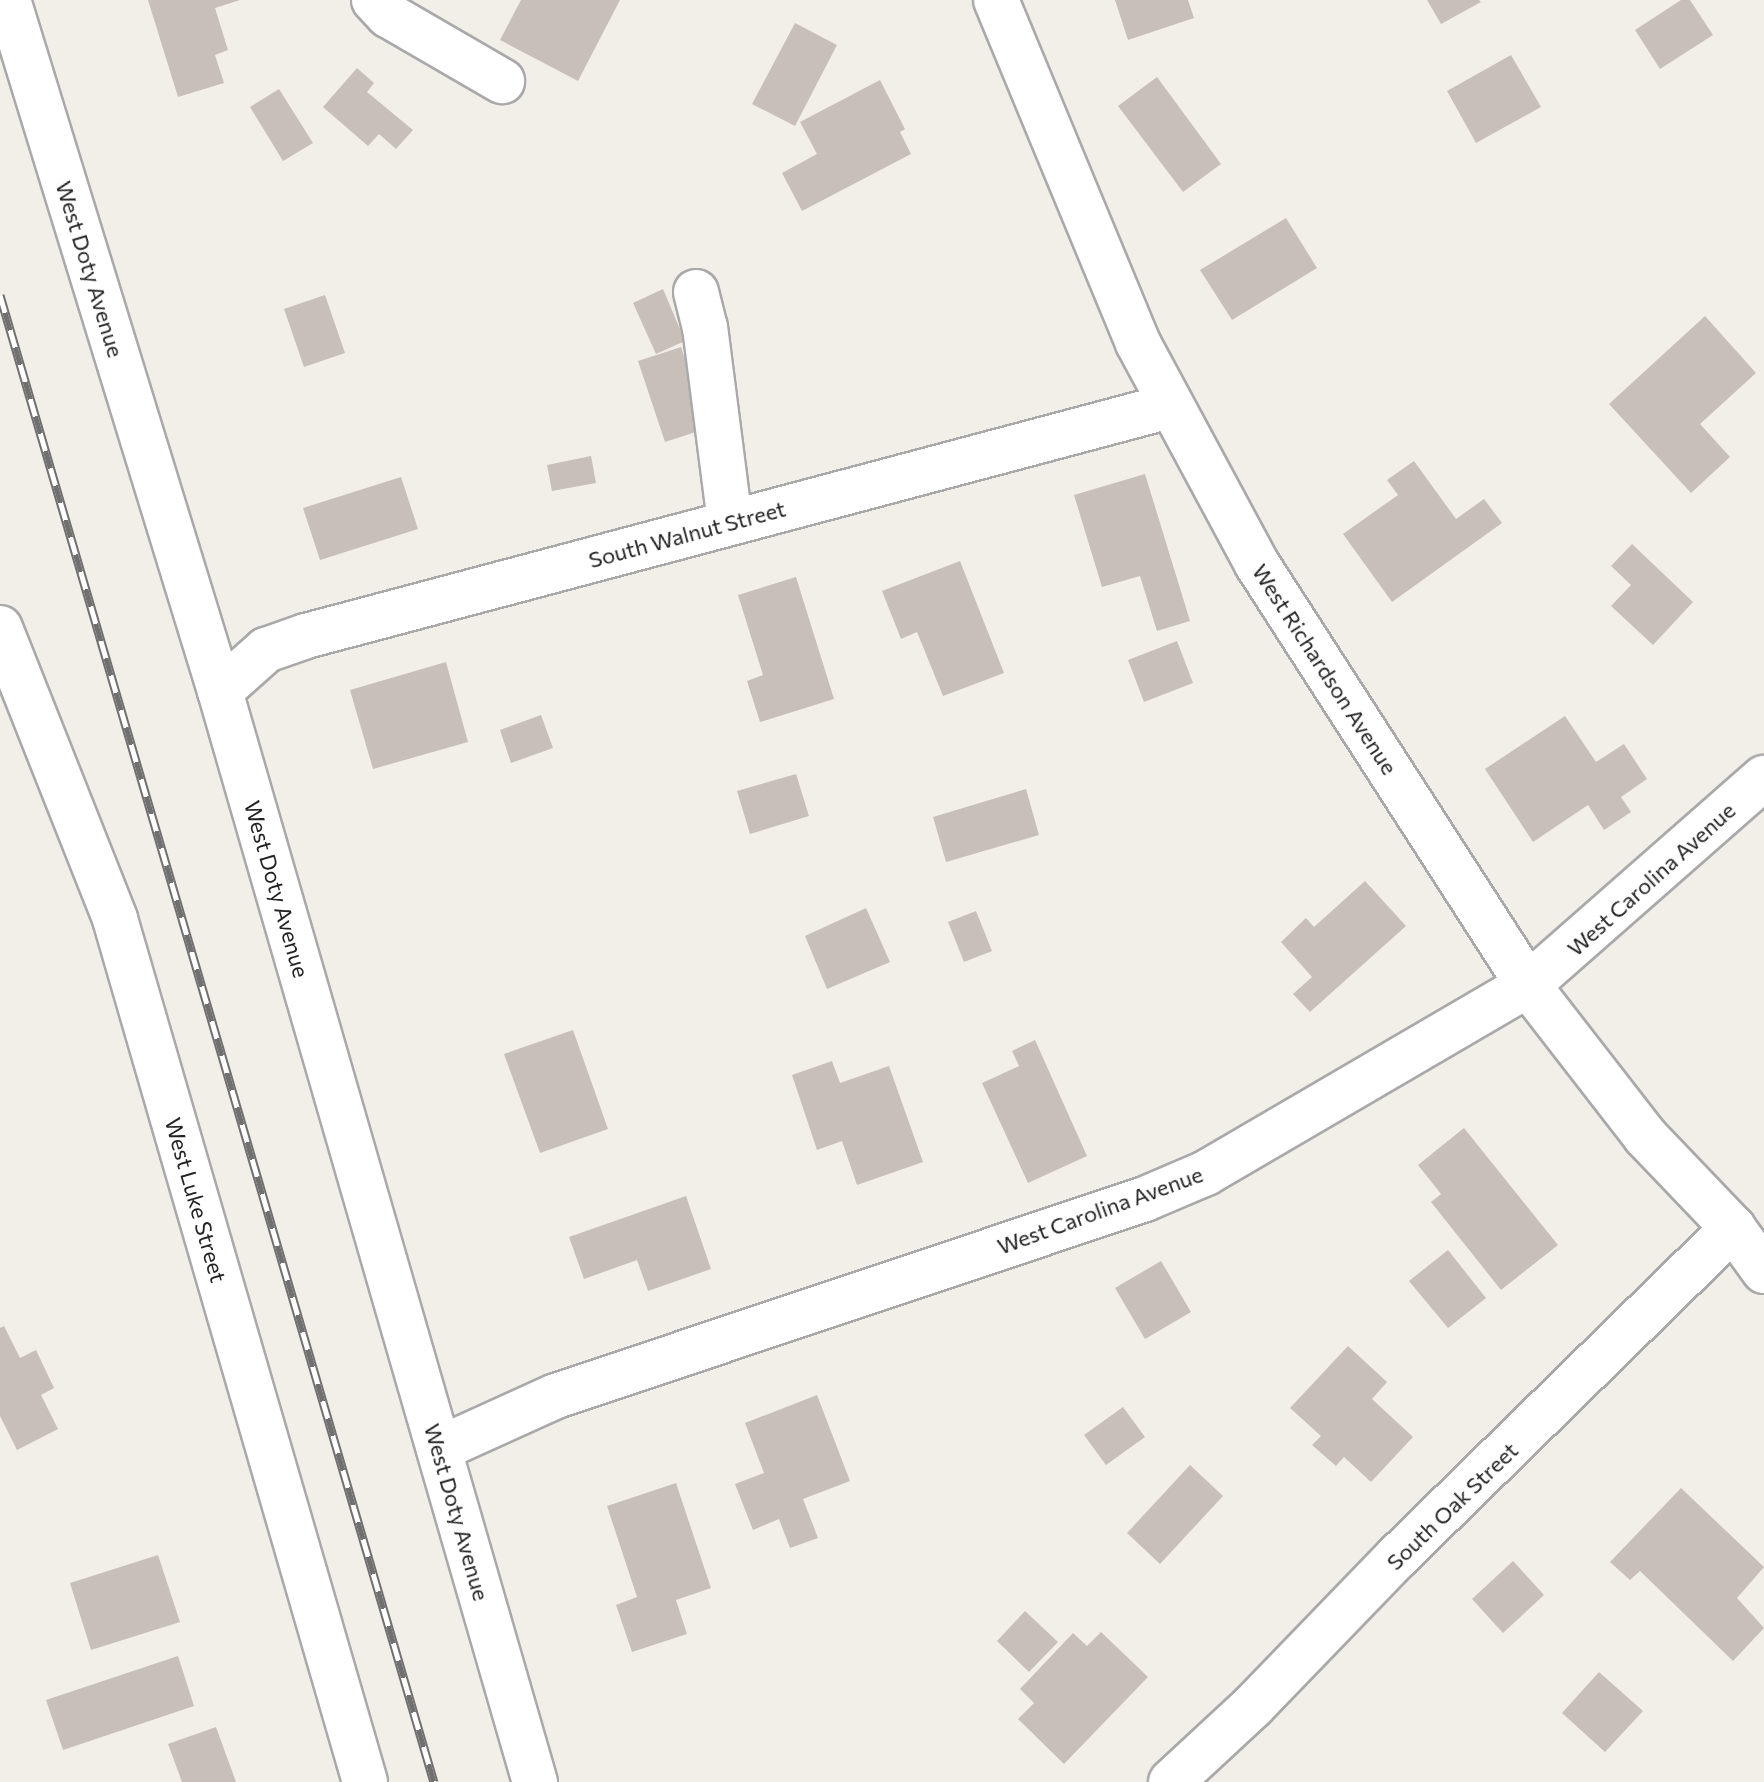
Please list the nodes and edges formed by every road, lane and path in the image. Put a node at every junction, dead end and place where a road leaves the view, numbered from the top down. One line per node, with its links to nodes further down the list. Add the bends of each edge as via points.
1 (8, 0): 9 (street, West Doty Avenue)
2 (374, 0): 4 (street, via 388,15)
3 (996, 0): 6 (street, West Richardson Avenue, via 1138,343)
4 (502, 81)
5 (696, 292): 7 (street)
6 (1170, 406): 7 (street, South Walnut Street); 11 (street, West Richardson Avenue, via 1257,564)
7 (730, 522): 9 (street, South Walnut Street, via 306,636 266,650)
8 (1, 632): 15 (street, West Luke Street, via 115,919)
9 (220, 691): 14 (street, West Doty Avenue)
10 (1764, 778): 11 (street, West Carolina Avenue)
11 (1528, 985): 12 (street, West Richardson Avenue, via 1645,1136); 14 (street, West Carolina Avenue, via 1194,1178 1145,1199 556,1396)
12 (1733, 1228): 13 (street, West Richardson Avenue); 17 (street, South Oak Street)
13 (1764, 1271)
14 (439, 1449): 16 (street, West Doty Avenue)
15 (365, 1782)
16 (535, 1782)
17 (1171, 1782)

